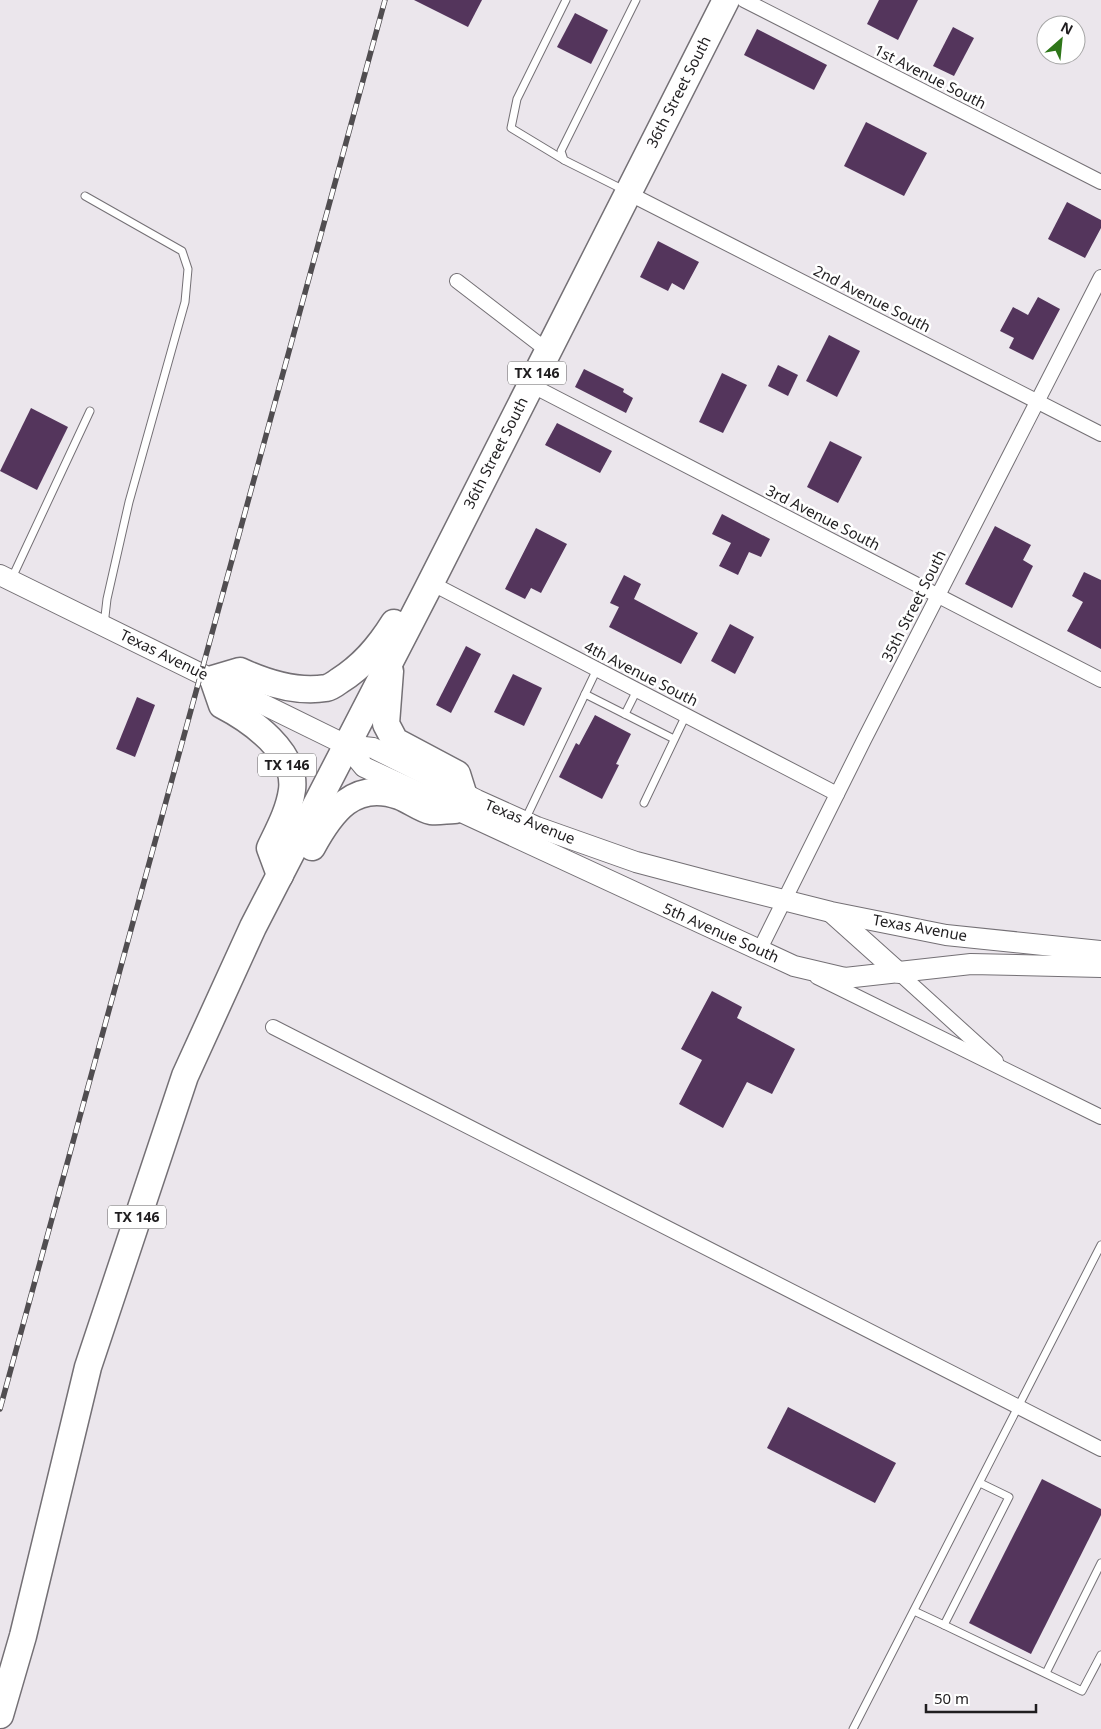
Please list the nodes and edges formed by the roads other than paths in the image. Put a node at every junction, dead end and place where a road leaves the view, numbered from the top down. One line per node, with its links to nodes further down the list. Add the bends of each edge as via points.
1 (566, 0): 5 (lane, via 517,99 511,128)
2 (636, 0): 5 (lane, via 562,151)
3 (726, 0): 7 (highway, 36th Street South / TX 146)
4 (744, 0): 6 (street, 1st Avenue South)
5 (564, 160): 7 (lane)
6 (1101, 182)
7 (628, 193): 11 (highway, 36th Street South / TX 146); 13 (street, 2nd Avenue South)
8 (85, 196): 20 (lane, via 182,251 188,269 185,302 129,502)
9 (1101, 277): 13 (street, 35th Street South)
10 (457, 281): 11 (street)
11 (548, 351): 12 (highway, 36th Street South / TX 146)
12 (531, 385): 16 (highway, 36th Street South / TX 146); 19 (street, 3rd Avenue South)
13 (1037, 402): 15 (street, 2nd Avenue South); 19 (street, 35th Street South)
14 (90, 411): 17 (lane)
15 (1101, 434)
16 (454, 536): 18 (highway, 36th Street South / TX 146); 23 (highway, via 427,558 381,645 363,664 328,688 303,689 265,683 240,671)
17 (6, 577): 20 (main road, Texas Avenue)
18 (431, 583): 21 (highway, 36th Street South / TX 146); 22 (street, 4th Avenue South)
19 (938, 595): 24 (street, 3rd Avenue South); 31 (street, 35th Street South)
20 (104, 625): 23 (main road, Texas Avenue)
21 (391, 659): 30 (highway, 36th Street South / TX 146); 32 (highway, TX 146, via 386,724 396,741 456,774)
22 (597, 669): 25 (street, 4th Avenue South); 26 (lane)
23 (213, 679): 30 (main road, Texas Avenue); 35 (highway, TX 146, via 222,704 262,730 288,767 292,788 288,810 270,848)
24 (1101, 680)
25 (637, 690): 27 (lane); 28 (street, 4th Avenue South)
26 (585, 694): 27 (lane); 34 (lane)
27 (625, 714): 29 (lane)
28 (686, 715): 29 (lane); 31 (street, 4th Avenue South)
29 (674, 739): 33 (lane)
30 (346, 745): 32 (main road, 5th Avenue South, via 364,767); 35 (highway, TX 146)
31 (837, 794): 36 (street, 35th Street South)
32 (459, 801): 34 (main road, Texas Avenue); 39 (main road, 5th Avenue South); 43 (highway, via 430,811 398,796 373,792 352,798 336,808 322,829 256,960)
33 (644, 803)
34 (525, 821): 36 (main road, Texas Avenue, via 636,862)
35 (280, 875): 43 (highway, TX 146)
36 (785, 900): 37 (main road, Texas Avenue); 39 (street, 35th Street South)
37 (831, 912): 38 (main road, Texas Avenue, via 946,935); 42 (main road)
38 (1101, 950)
39 (760, 951): 40 (main road, 5th Avenue South)
40 (794, 966): 42 (main road, via 845,978); 45 (street, 5th Avenue South)
41 (1101, 967): 42 (main road, via 971,964)
42 (899, 973): 45 (street)
43 (214, 1010): 56 (highway, TX 146, via 168,1121 88,1368 23,1636)
44 (273, 1027): 48 (street)
45 (1010, 1073): 46 (street, 5th Avenue South)
46 (1101, 1117)
47 (1101, 1245): 48 (lane)
48 (1018, 1407): 49 (street); 50 (lane)
49 (1101, 1449)
50 (980, 1483): 52 (lane); 53 (lane, via 1009,1497)
51 (1101, 1563): 55 (lane)
52 (914, 1610): 53 (lane); 57 (lane)
53 (944, 1625): 55 (lane)
54 (1101, 1655): 55 (lane, via 1082,1691)
55 (1046, 1673)
56 (0, 1715)
57 (853, 1729)

